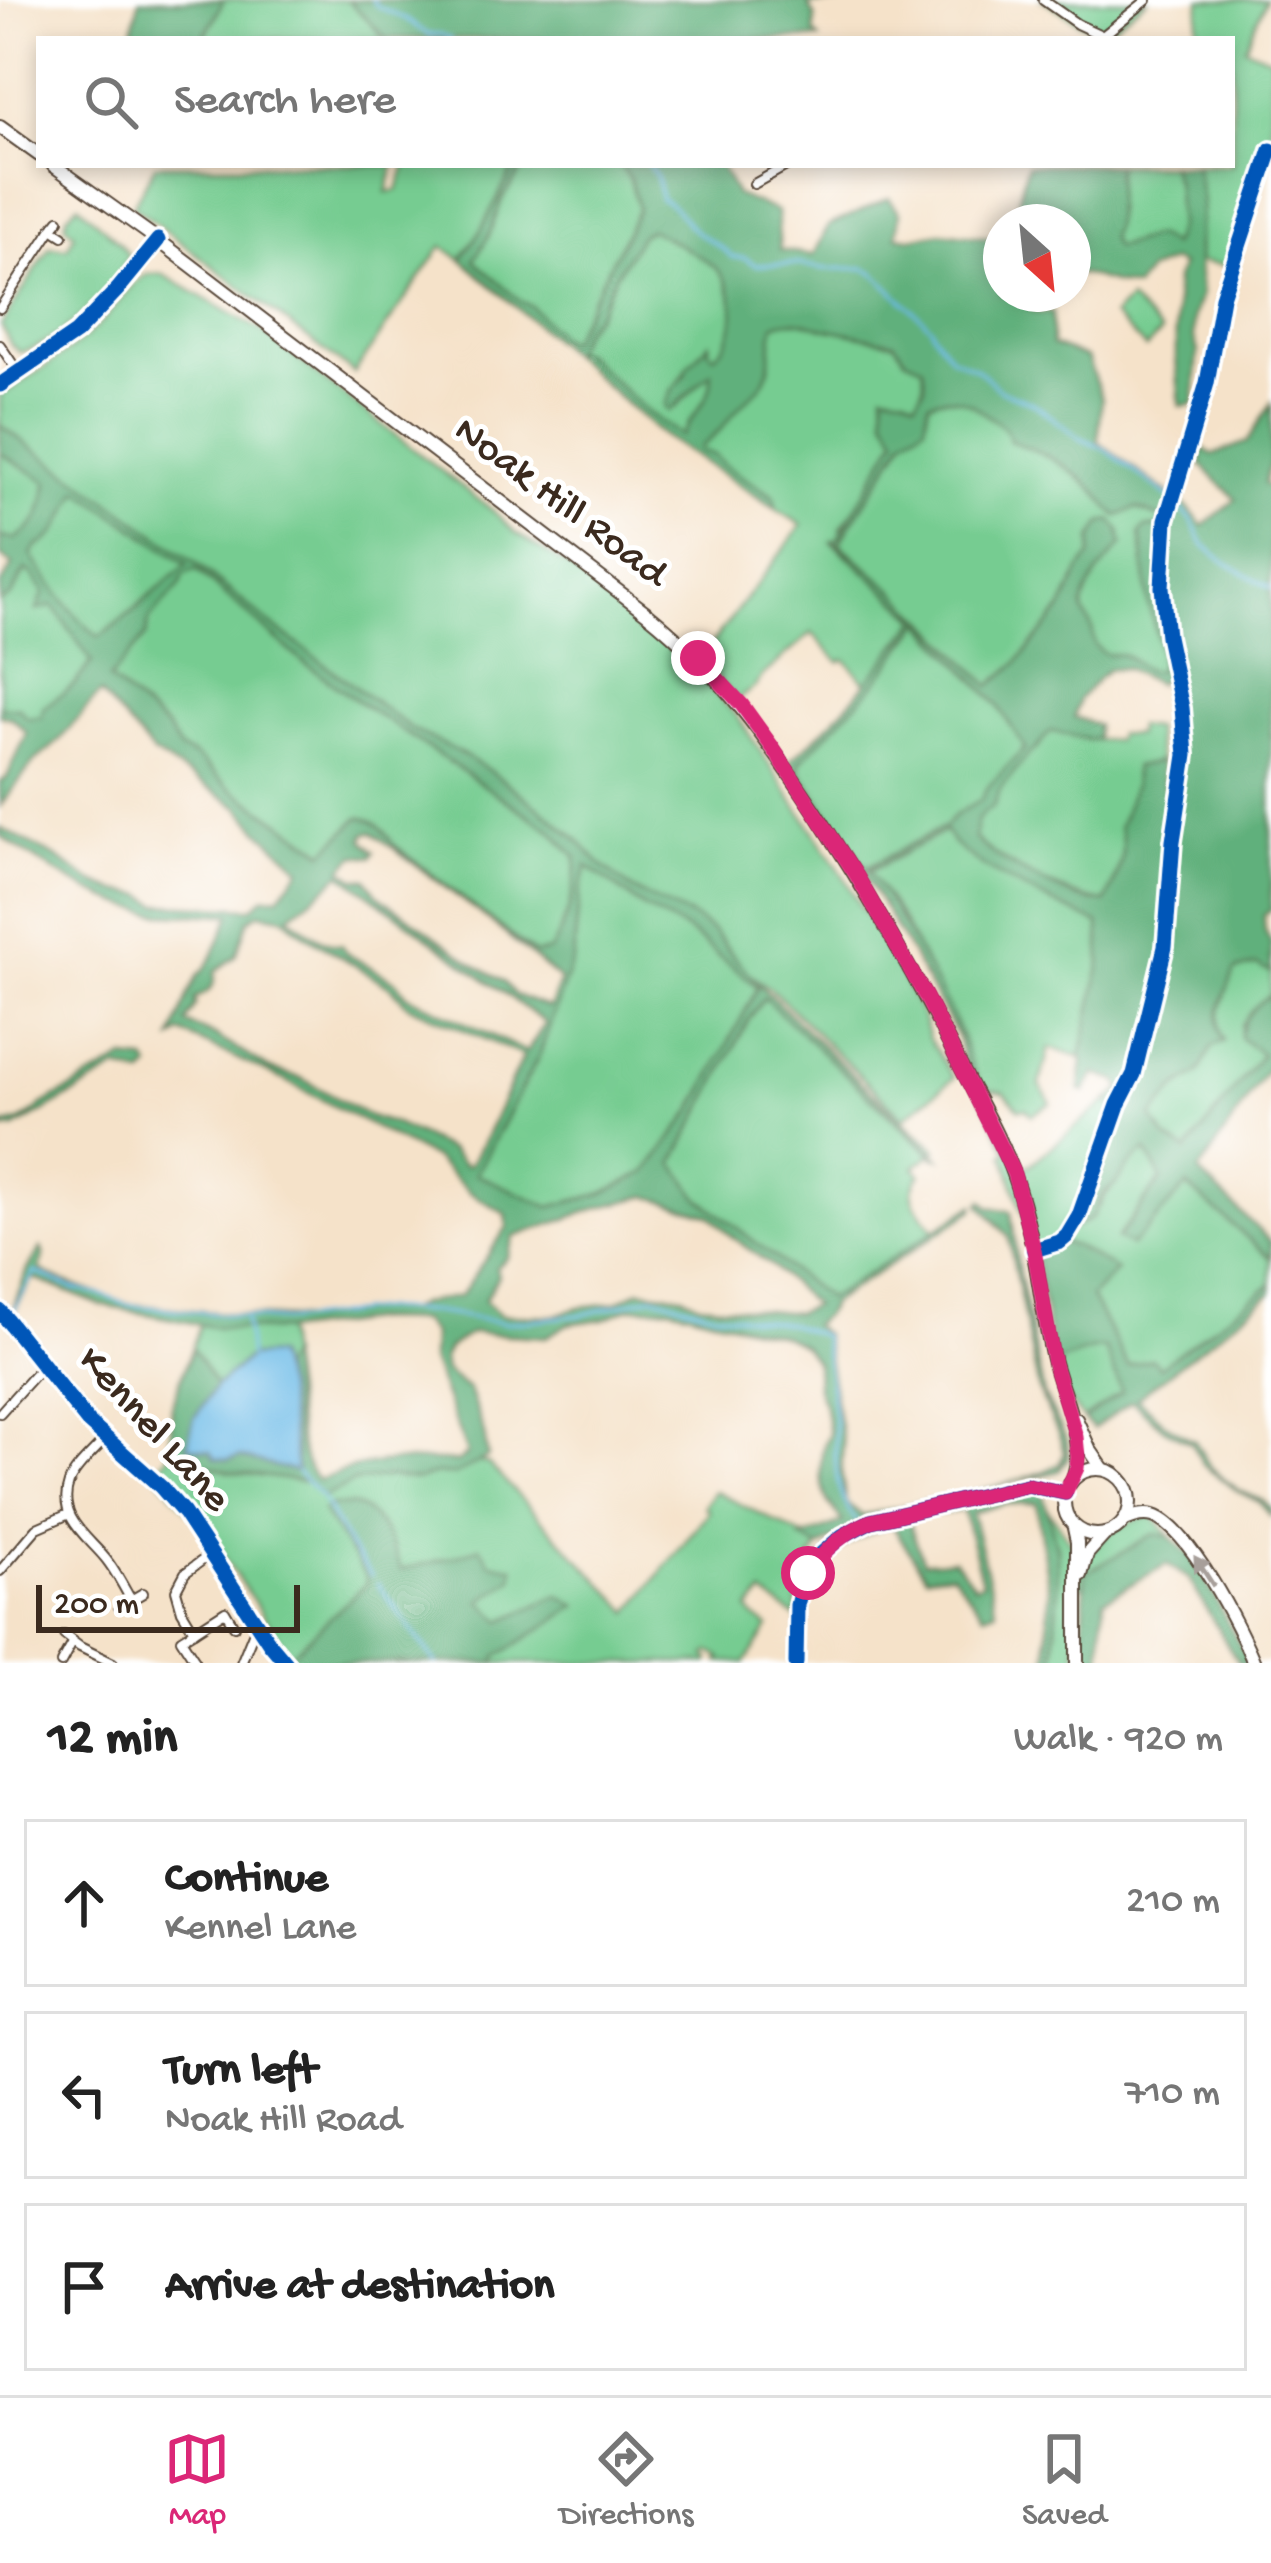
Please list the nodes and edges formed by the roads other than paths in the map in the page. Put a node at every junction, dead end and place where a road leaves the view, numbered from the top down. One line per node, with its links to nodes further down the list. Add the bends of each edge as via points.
1 (1043, 0): 3 (street)
2 (1147, 0): 4 (street)
3 (1099, 36)
4 (1102, 36)
5 (0, 127): 7 (main road)
6 (1271, 150): 19 (street, via 1222,297 1207,383 1166,520 1162,587 1186,754 1165,946 1134,1074 1079,1216 1060,1242)
7 (36, 153)
8 (57, 168): 14 (main road, Noak Hill Road)
9 (783, 168): 10 (street)
10 (754, 184)
11 (58, 220): 12 (street)
12 (52, 230): 13 (street); 15 (street)
13 (63, 236)
14 (158, 240): 17 (street, via 76,333); 19 (main road, Noak Hill Road, via 661,624 742,705 857,876 926,997 1014,1174)
15 (0, 308)
16 (0, 345): 17 (street)
17 (19, 372): 18 (street)
18 (0, 385)
19 (1034, 1250): 22 (main road, Noak Hill Road)
20 (0, 1311): 21 (street, Kennel Lane)
21 (43, 1365): 23 (street); 24 (street, Kennel Lane)
22 (1065, 1396): 25 (main road, Noak Hill Road); 26 (main road, Noak Hill Road, via 1078,1457)
23 (0, 1413)
24 (106, 1438): 28 (street, via 71,1479); 32 (street, Kennel Lane, via 184,1513)
25 (1102, 1469): 26 (main road); 29 (main road, via 1126,1485)
26 (1073, 1479): 27 (main road)
27 (1065, 1493): 30 (main road); 48 (street, via 1028,1485 871,1521 842,1536 801,1590)
28 (69, 1514): 33 (street, via 37,1528); 36 (street)
29 (1125, 1520): 31 (main road); 50 (main road, one-way to 29, via 1180,1538 1152,1516)
30 (1074, 1526): 31 (main road); 34 (main road)
31 (1105, 1534): 34 (main road, via 1087,1554)
32 (212, 1554): 38 (street, Kennel Lane); 40 (street, via 176,1590)
33 (0, 1570)
34 (1077, 1588): 49 (main road)
35 (143, 1593): 36 (street)
36 (131, 1600): 37 (street)
37 (119, 1607)
38 (257, 1624): 46 (street); 47 (street, Kennel Lane)
39 (234, 1626): 40 (street, via 225,1611)
40 (194, 1631): 43 (street, via 181,1639)
41 (64, 1635): 42 (street)
42 (72, 1643): 44 (street); 45 (street)
43 (194, 1659)
44 (62, 1663)
45 (112, 1663)
46 (241, 1663)
47 (286, 1663)
48 (796, 1663)
49 (1077, 1663)
50 (1255, 1663)

